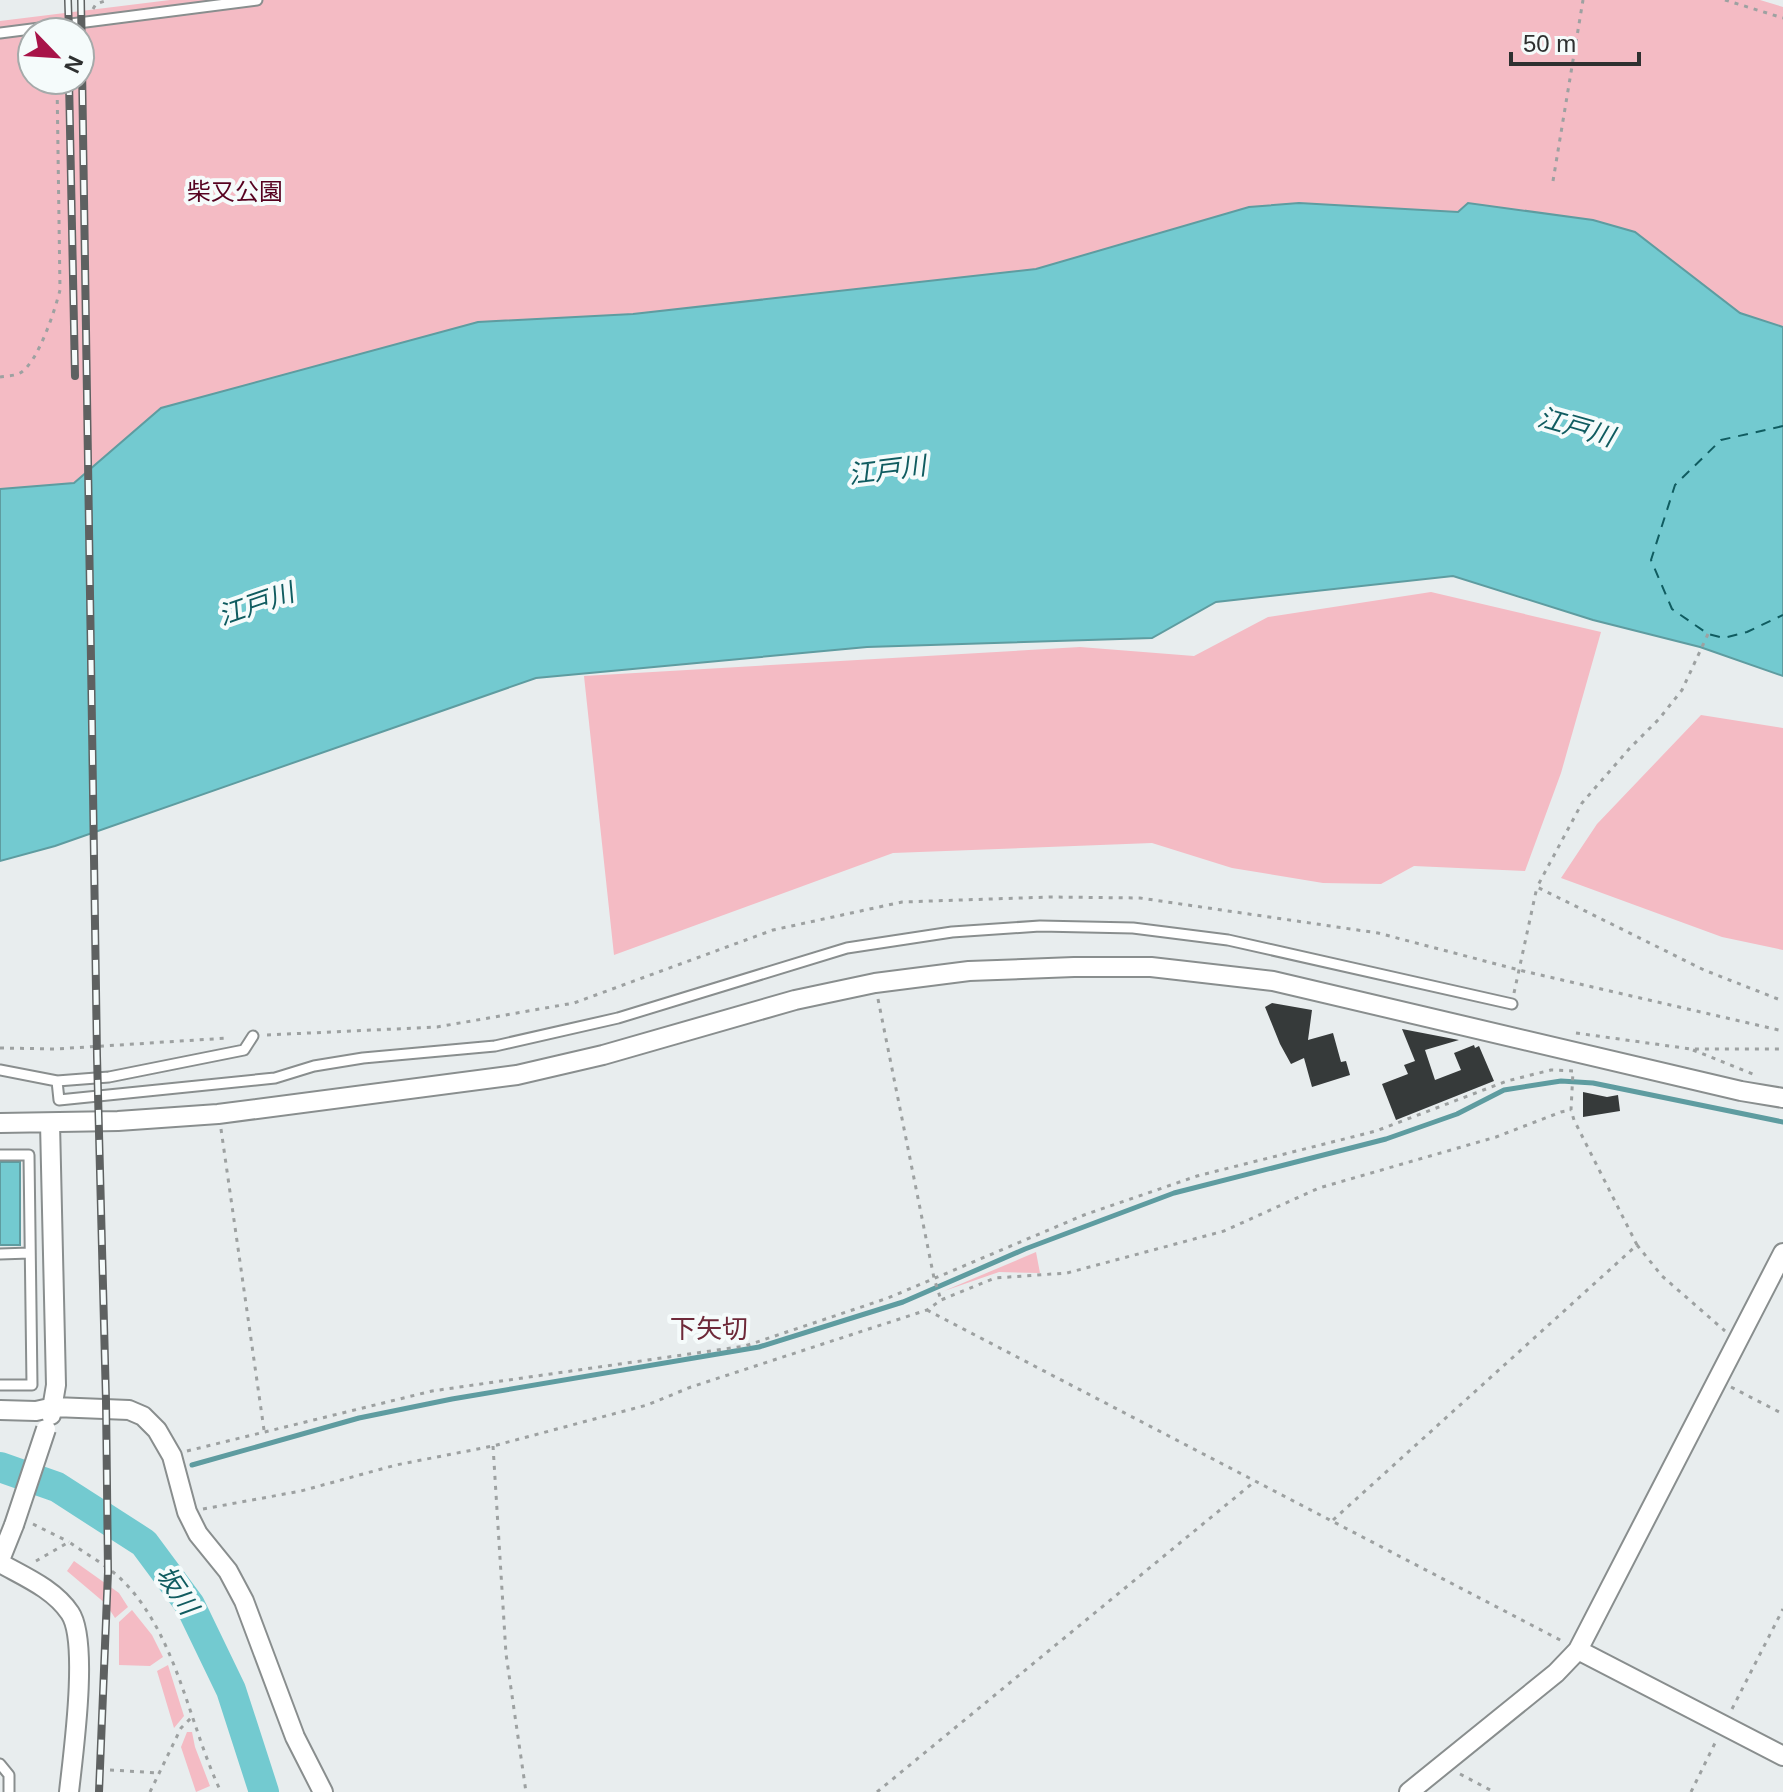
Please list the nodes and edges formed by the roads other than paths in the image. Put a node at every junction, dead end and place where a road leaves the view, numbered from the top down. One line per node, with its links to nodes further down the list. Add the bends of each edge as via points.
1 (257, 0): 2 (lane)
2 (0, 33)
3 (1512, 1004): 8 (lane, via 1228,940 1133,928 1040,926 952,932 847,948 618,1018 495,1046 363,1058 275,1078)
4 (253, 1036): 6 (lane, via 244,1050 109,1077)
5 (0, 1070): 6 (lane)
6 (57, 1081): 8 (lane)
7 (1783, 1098): 10 (street, via 1273,981 1151,967 1074,967 969,971 875,983 517,1075 218,1114)
8 (59, 1100): 10 (lane)
9 (0, 1123): 10 (street)
10 (50, 1123): 16 (street)
11 (0, 1155): 12 (lane, via 29,1155)
12 (30, 1253): 14 (lane); 15 (lane, via 32,1385)
13 (1783, 1253): 19 (street)
14 (0, 1254)
15 (0, 1385)
16 (54, 1407): 17 (street); 18 (street, bridge, via 20,1523); 24 (street, via 129,1410 157,1430 172,1456 198,1534 244,1601 295,1737)
17 (0, 1410)
18 (0, 1562): 23 (street, via 61,1602 76,1624)
19 (1578, 1650): 20 (street); 25 (street)
20 (1783, 1756)
21 (0, 1764): 22 (lane, via 9,1775)
22 (9, 1792)
23 (69, 1792)
24 (323, 1792)
25 (1409, 1792)

